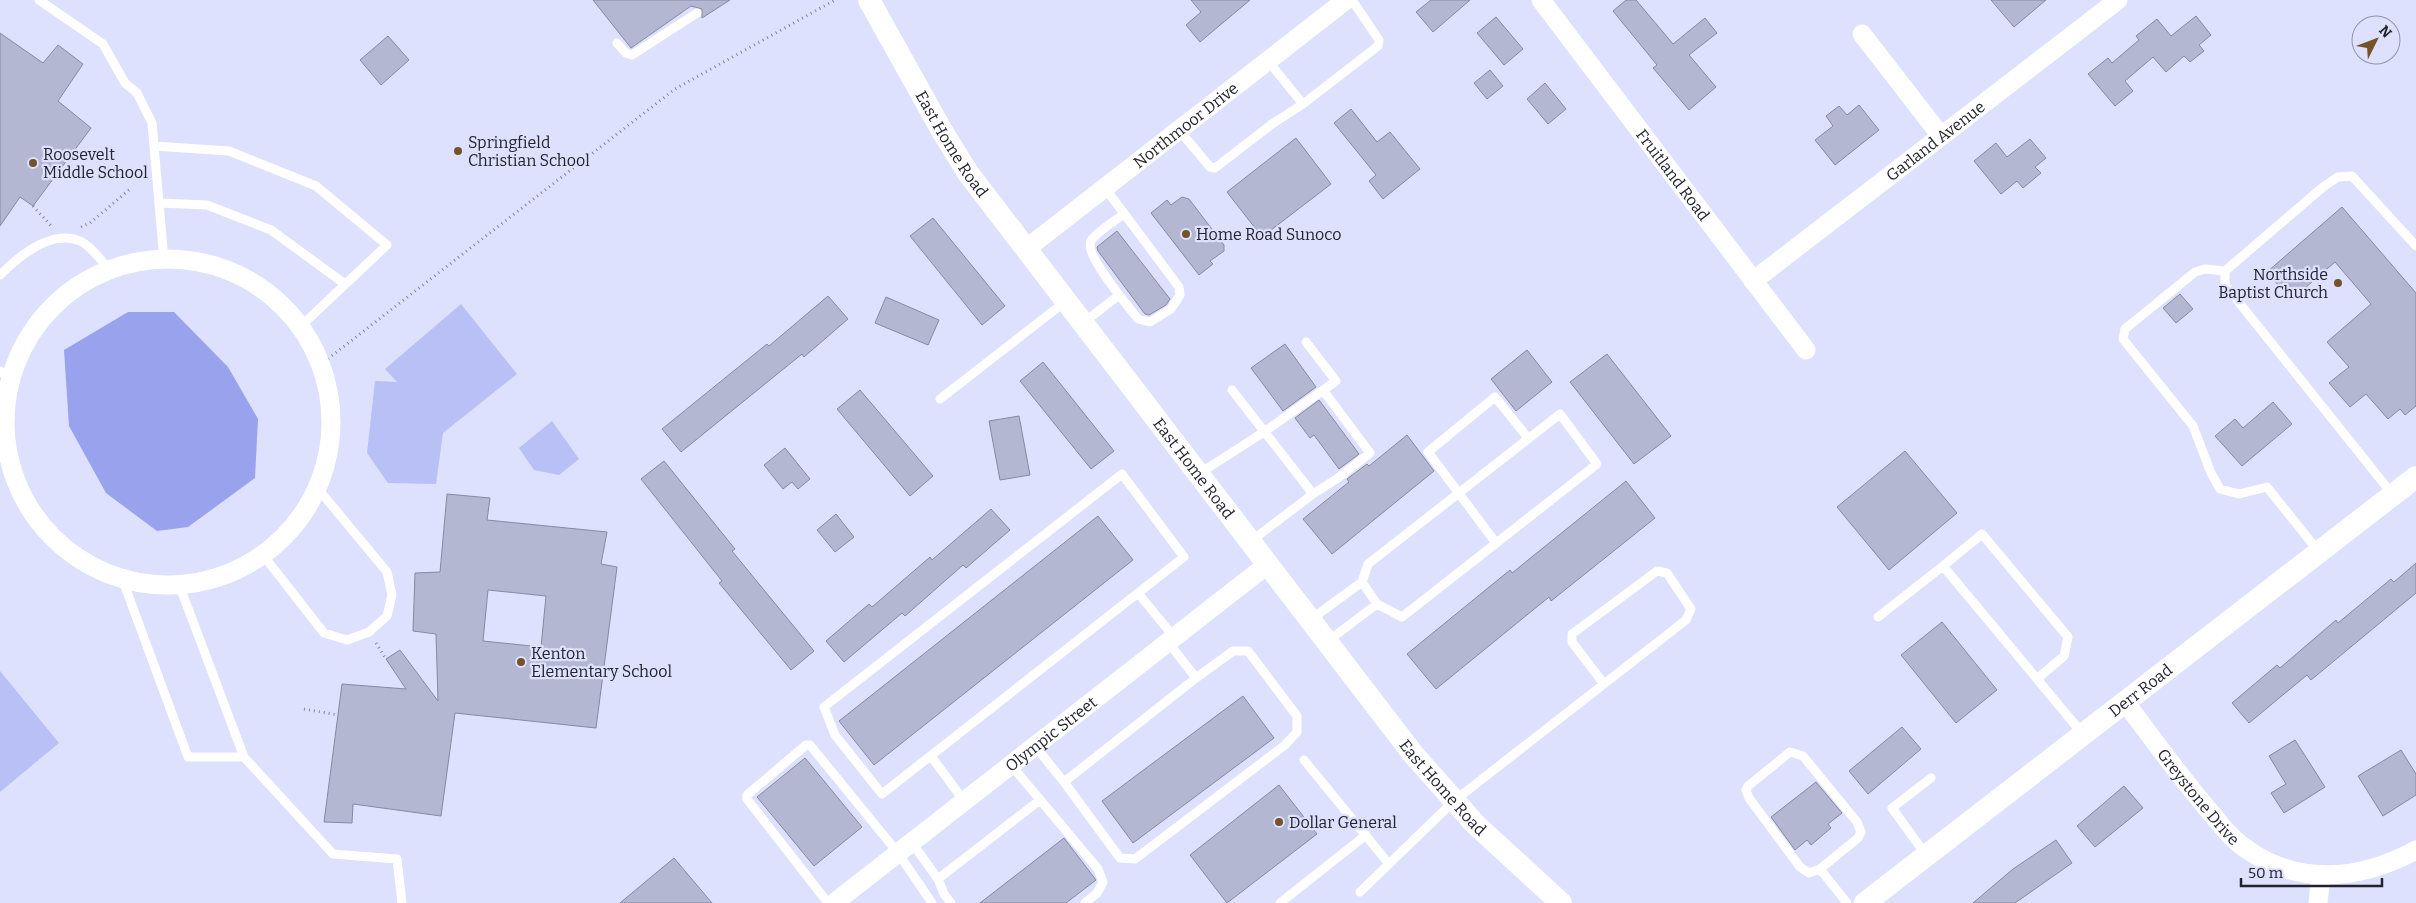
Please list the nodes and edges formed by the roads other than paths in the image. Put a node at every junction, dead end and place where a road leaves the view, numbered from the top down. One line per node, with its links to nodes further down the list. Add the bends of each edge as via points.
1 (39, 0): 14 (lane, via 103,44 125,83 138,92 152,123)
2 (869, 0): 19 (street, East Home Road, via 942,131 968,172)
3 (1346, 0): 10 (street, Northmoor Drive)
4 (1352, 0): 11 (lane, via 1379,40 1378,46)
5 (1540, 0): 24 (street, Fruitland Road)
6 (2118, 0): 13 (street, Garland Avenue)
7 (697, 12): 9 (lane, via 632,54 626,53)
8 (1862, 34): 13 (street)
9 (617, 43)
10 (1268, 61): 11 (lane); 12 (street, Northmoor Drive)
11 (1303, 104): 12 (lane, via 1215,168 1210,167)
12 (1179, 130): 15 (street, Northmoor Drive)
13 (1941, 136): 24 (street, Garland Avenue)
14 (154, 146): 16 (lane); 25 (lane, via 229,152 316,186 387,245)
15 (1105, 188): 17 (lane); 19 (street, Northmoor Drive)
16 (160, 203): 20 (lane); 25 (lane, via 207,205 271,230)
17 (1124, 214): 26 (lane, via 1092,240 1090,247); 26 (lane, via 1178,287 1180,295 1170,310 1150,322 1138,319)
18 (2416, 246): 22 (lane, via 2352,176 2338,177)
19 (1026, 249): 27 (street, East Home Road)
20 (164, 260): 21 (street, via 152,258); 29 (street, via 208,263 260,286)
21 (110, 270): 23 (lane, via 83,243 61,236 39,246); 32 (street, via 97,274 51,307)
22 (2225, 271): 44 (lane, via 2225,286); 47 (lane, via 2205,269 2195,272 2125,329 2122,339 2193,426 2210,473 2220,489 2238,494 2267,487)
23 (0, 275)
24 (1753, 281): 31 (street, Fruitland Road)
25 (345, 284): 29 (lane)
26 (1120, 295): 28 (lane)
27 (1066, 301): 28 (street, East Home Road); 35 (lane)
28 (1083, 323): 39 (street, East Home Road)
29 (301, 326): 41 (street, via 326,377 333,434)
30 (1306, 342): 34 (lane, via 1336,381)
31 (1806, 350)
32 (6, 375): 38 (street)
33 (1232, 390): 36 (lane)
34 (1323, 390): 36 (lane); 43 (lane, via 1370,453)
35 (940, 400)
36 (1264, 432): 39 (lane); 43 (lane)
37 (1528, 438): 42 (lane); 42 (lane, via 1495,397 1428,452); 46 (lane, via 1560,414 1597,464)
38 (4, 462): 51 (street, via 32,514 72,555)
39 (1200, 473): 45 (street, East Home Road)
40 (2416, 477): 44 (street, Derr Road)
41 (319, 490): 48 (street, via 287,537); 48 (lane, via 387,572 392,595 386,616 369,632 347,640 324,633)
42 (1458, 493): 46 (lane); 52 (lane, via 1368,564)
43 (1313, 494): 45 (lane)
44 (2393, 495): 47 (street, Derr Road)
45 (1250, 541): 49 (street, East Home Road)
46 (1496, 543): 55 (lane, via 1402,617)
47 (2320, 552): 63 (street, Derr Road)
48 (262, 555): 53 (street, via 241,570)
49 (1268, 564): 57 (street, East Home Road); 58 (street, Olympic Street)
50 (1943, 566): 56 (lane); 61 (lane); 61 (lane, via 1982,534 2068,638 2064,656)
51 (123, 580): 53 (street); 67 (lane, via 188,757)
52 (1362, 582): 55 (lane); 57 (lane)
53 (180, 587): 67 (lane)
54 (1138, 593): 58 (lane); 66 (lane); 66 (lane, via 1184,557 1122,474 824,707 835,735 882,794)
55 (1378, 604): 59 (lane)
56 (1878, 617)
57 (1310, 620): 59 (street, East Home Road)
58 (1171, 639): 60 (lane); 65 (street, Olympic Street)
59 (1327, 642): 74 (street, East Home Road, via 1413,754)
60 (1196, 678): 71 (lane); 71 (lane, via 1233,651 1248,651 1297,716 1297,732 1285,745 1135,859 1120,858)
61 (2038, 678): 64 (lane)
62 (1604, 684): 62 (lane, via 1686,620 1691,609 1667,573 1657,571 1572,634 1572,642); 74 (lane)
63 (2125, 702): 64 (street, Derr Road); 81 (street, Greystone Drive, via 2230,835 2247,850 2270,863)
64 (2082, 733): 78 (street, Derr Road)
65 (1035, 746): 69 (street, Olympic Street); 71 (lane)
66 (930, 756): 73 (lane)
67 (244, 757): 84 (lane, via 333,854 396,859)
68 (1304, 760): 75 (lane)
69 (1011, 765): 72 (lane); 73 (street, Olympic Street)
70 (1931, 778): 78 (lane, via 1892,808)
71 (1064, 782)
72 (1040, 800): 82 (lane); 89 (lane, via 1098,869 1103,882 1097,893)
73 (964, 801): 76 (street, Olympic Street)
74 (1454, 801): 79 (lane); 91 (street, East Home Road)
75 (1366, 835): 79 (lane); 90 (lane)
76 (905, 848): 82 (lane); 85 (lane, via 810,745 806,745 747,795 747,799); 86 (street, Olympic Street); 87 (lane)
77 (2416, 850): 81 (street, Greystone Drive, via 2390,864 2369,870)
78 (1926, 855): 93 (street, Derr Road)
79 (1389, 864): 83 (lane)
80 (1820, 869): 80 (lane, via 1861,832 1858,822 1803,756 1790,752 1746,790 1800,867 1809,873); 92 (lane)
81 (2321, 875): 94 (street)
82 (938, 879): 88 (lane)
83 (1360, 892)
84 (402, 903)
85 (828, 903)
86 (834, 903)
87 (932, 903)
88 (951, 903)
89 (1085, 903)
90 (1280, 903)
91 (1561, 903)
92 (1847, 903)
93 (1865, 903)
94 (2318, 903)

